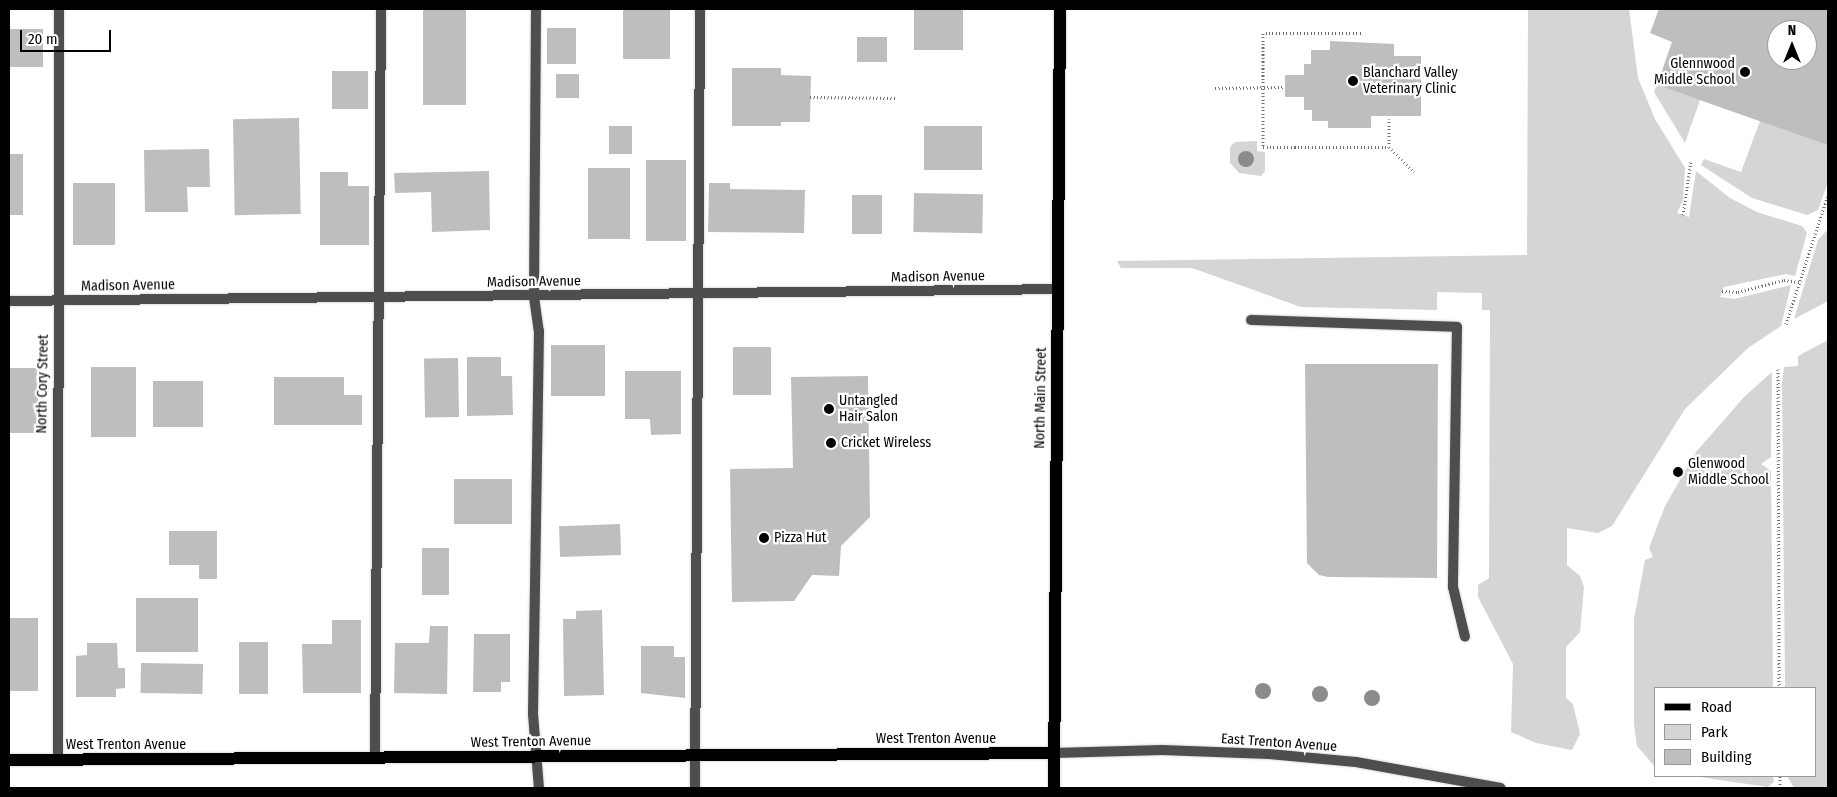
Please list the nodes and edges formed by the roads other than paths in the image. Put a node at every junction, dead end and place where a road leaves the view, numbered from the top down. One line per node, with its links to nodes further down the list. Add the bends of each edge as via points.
1 (59, 9): 11 (street, North Cory Street)
2 (380, 9): 9 (street)
3 (536, 9): 8 (street)
4 (700, 9): 7 (street)
5 (1060, 9): 6 (main road, North Main Street)
6 (1059, 289): 7 (street, Madison Avenue); 14 (main road, North Main Street)
7 (696, 294): 8 (street, Madison Avenue); 15 (street)
8 (534, 296): 9 (street, Madison Avenue); 16 (street, via 539,332 533,714)
9 (379, 297): 11 (street, Madison Avenue); 17 (street)
10 (9, 301): 11 (street, Madison Avenue)
11 (58, 301): 19 (street, North Cory Street)
12 (1251, 320): 13 (street, via 1456,327 1453,587)
13 (1464, 637)
14 (1054, 753): 15 (main road, West Trenton Avenue); 22 (main road, North Main Street); 23 (street, East Trenton Avenue, via 1162,750 1269,754 1356,762)
15 (693, 755): 16 (main road, West Trenton Avenue); 21 (street)
16 (537, 757): 17 (main road, West Trenton Avenue); 20 (street)
17 (375, 758): 19 (main road, West Trenton Avenue)
18 (9, 760): 19 (main road, West Trenton Avenue)
19 (58, 760)
20 (540, 788)
21 (695, 788)
22 (1054, 788)
23 (1501, 788)

